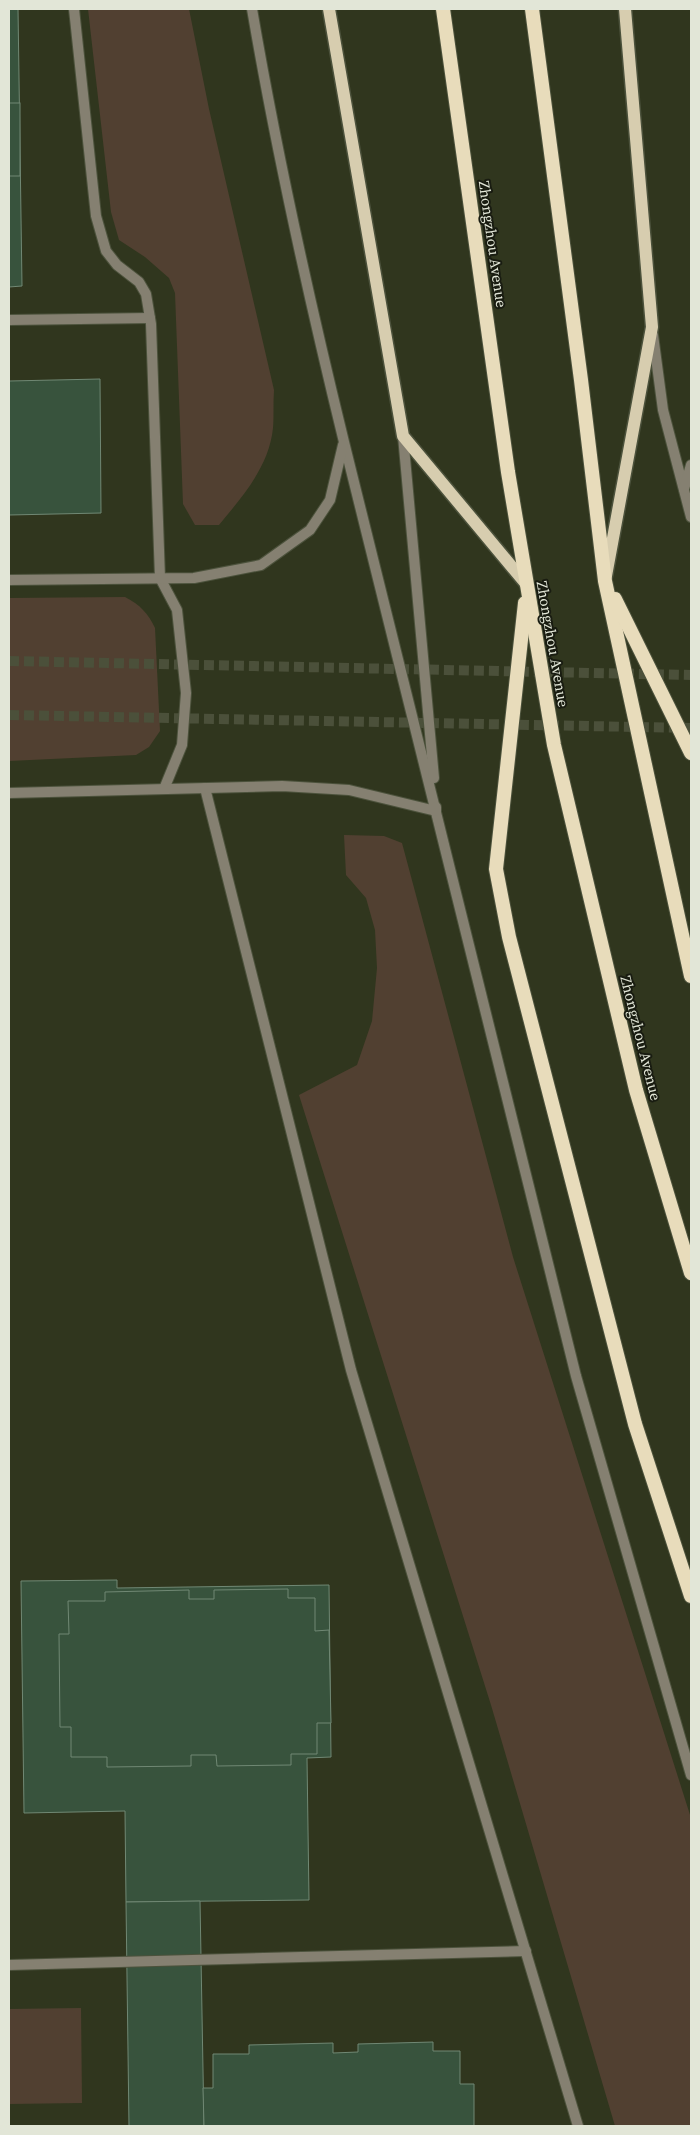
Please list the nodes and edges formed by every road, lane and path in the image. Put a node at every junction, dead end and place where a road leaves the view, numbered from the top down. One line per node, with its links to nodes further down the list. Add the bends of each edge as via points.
1 (74, 9): 7 (street, via 96,216 106,251 116,265 139,282 146,294)
2 (252, 9): 11 (street, via 268,104 307,289)
3 (329, 9): 10 (main road)
4 (443, 9): 18 (highway, Zhongzhou Avenue)
5 (532, 9): 17 (highway, via 582,380)
6 (624, 9): 9 (main road)
7 (150, 318): 8 (street); 15 (street)
8 (9, 320)
9 (652, 327): 13 (street, via 663,410); 17 (main road)
10 (403, 436): 18 (main road); 23 (street)
11 (344, 442): 15 (street, via 330,500 310,530 261,565 194,578); 23 (street)
12 (691, 465): 13 (street)
13 (688, 494): 14 (street)
14 (691, 518)
15 (160, 578): 16 (street); 21 (street, via 177,610 186,693 182,745)
16 (9, 580)
17 (605, 580): 19 (highway); 24 (highway)
18 (527, 585): 25 (highway, Zhongzhou Avenue, via 554,745 632,1071); 26 (highway, via 496,869 509,937 635,1424)
19 (691, 753)
20 (205, 788): 21 (street); 23 (street, via 282,786 349,790); 28 (street, via 351,1370)
21 (164, 789): 22 (street)
22 (9, 793)
23 (436, 811): 27 (street, via 576,1376)
24 (691, 976)
25 (691, 1273)
26 (691, 1596)
27 (691, 1775)
28 (526, 1951): 29 (street); 30 (street)
29 (9, 1965)
30 (578, 2126)

